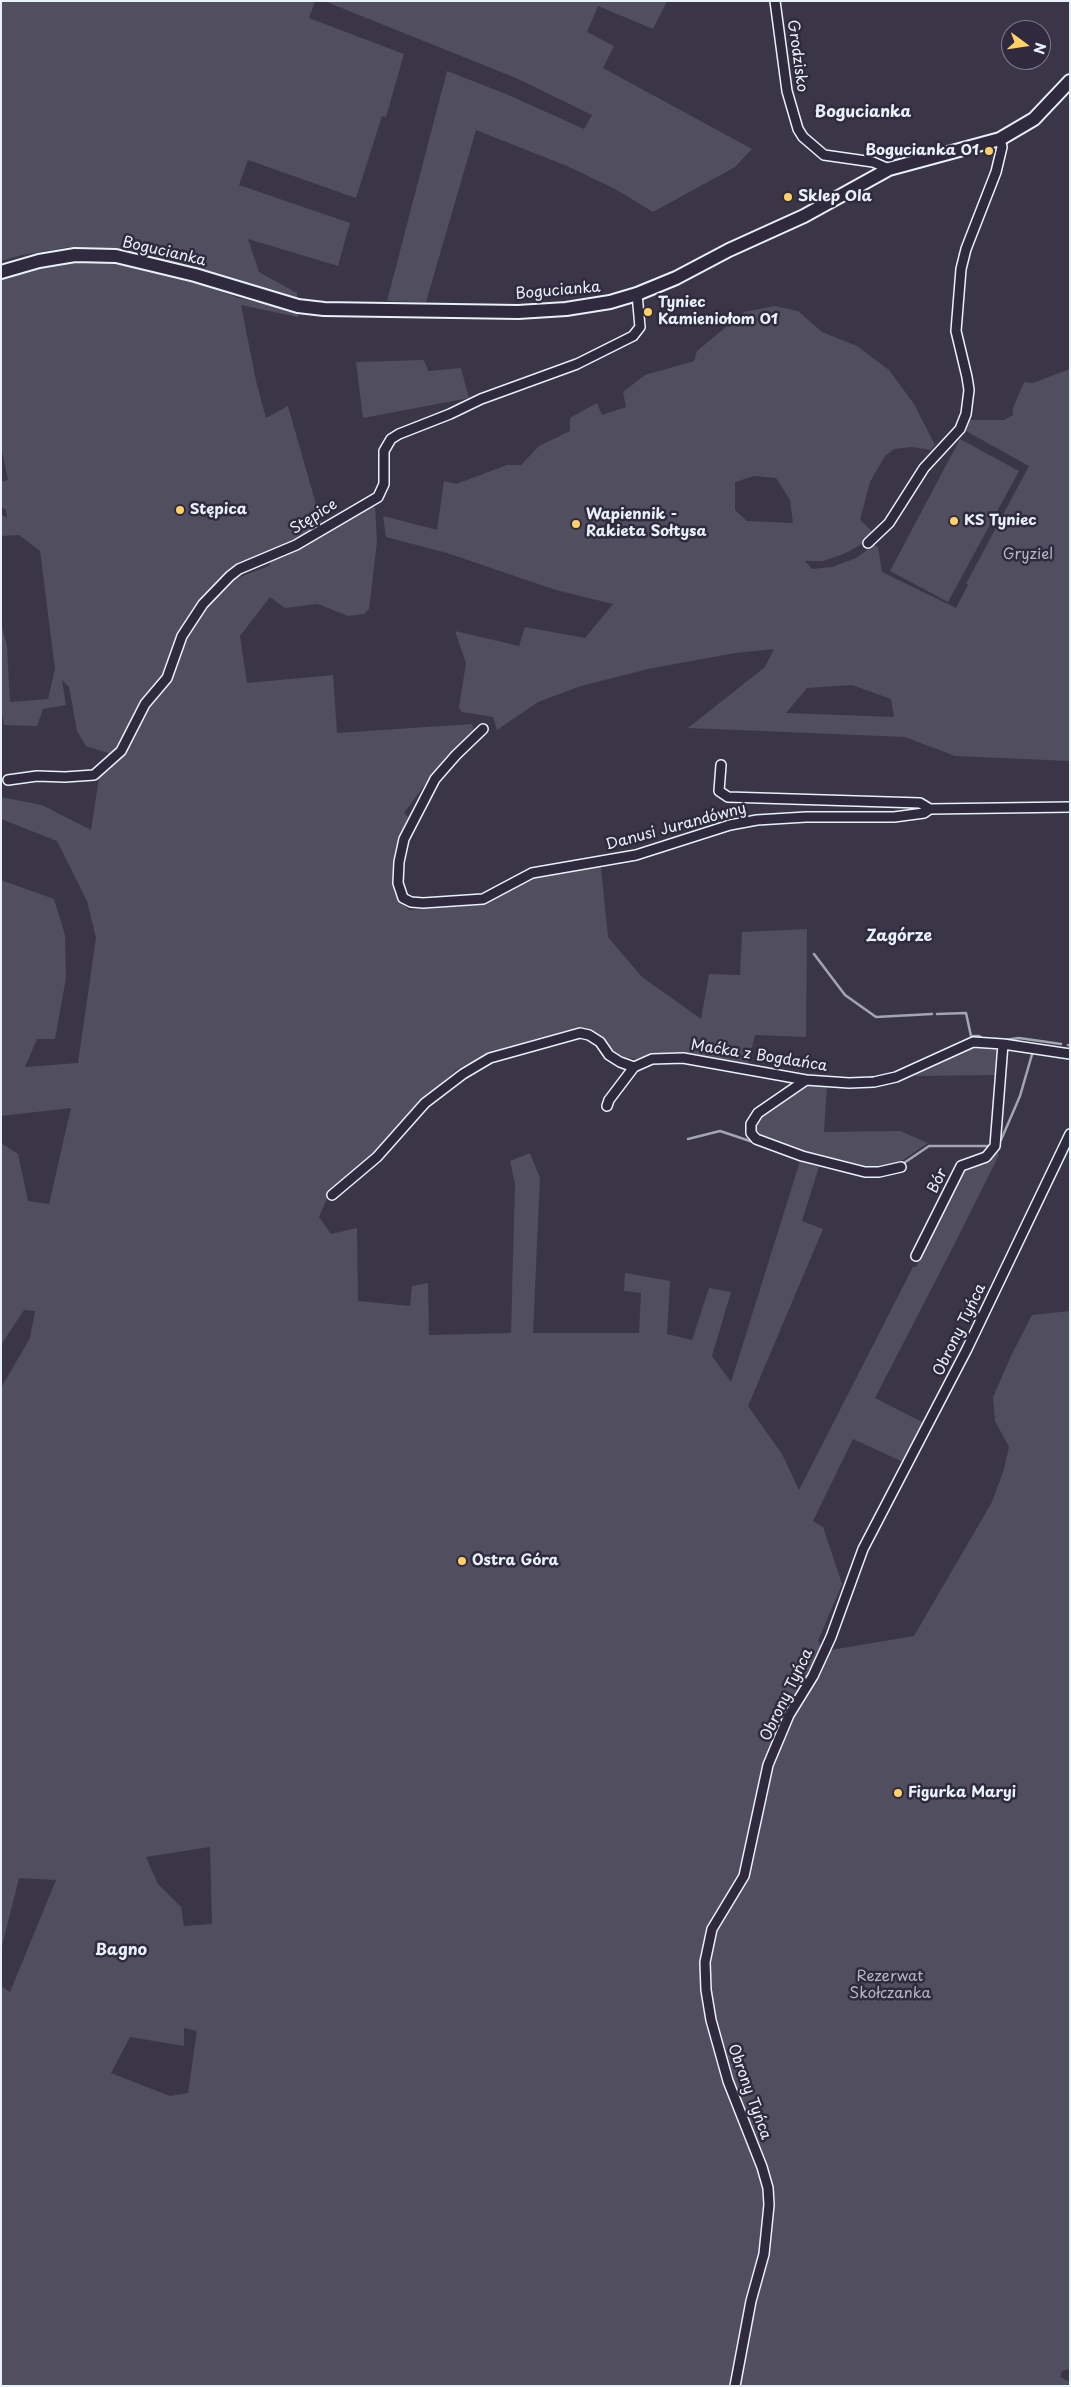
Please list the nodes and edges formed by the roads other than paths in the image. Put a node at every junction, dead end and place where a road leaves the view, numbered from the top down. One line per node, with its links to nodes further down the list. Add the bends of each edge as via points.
1 (775, 1): 4 (street, Grodzisko, via 787,91 803,137 824,155 873,162)
2 (1070, 81): 3 (street, Bogucianka, via 1034,119)
3 (1000, 139): 4 (street, Bogucianka); 7 (street, via 1002,147 996,172 969,240 961,270 956,332 968,377 966,414 960,429 924,468 889,522)
4 (889, 169): 6 (street, Bogucianka, via 804,216)
5 (1, 272): 6 (street, Bogucianka, via 39,260 75,255 116,256 298,306 324,309 518,312 566,309)
6 (637, 294): 10 (street, Stępice, via 640,328 632,336 577,364 481,399 399,434 391,439 384,451 384,484 378,497 296,545 230,576 203,604 182,636 167,678 145,704 121,751 94,775)
7 (868, 543)
8 (483, 729): 12 (street, Danusi Jurandówny, via 435,779 404,839 398,882 403,898 411,902 483,899 532,873 636,856 730,825 757,820 894,817 924,813)
9 (721, 765): 12 (street, via 719,792 728,797 920,803)
10 (8, 780)
11 (1070, 807): 12 (street, Danusi Jurandówny)
12 (930, 809)
13 (1003, 1044): 14 (street, Maćka z Bogdańca); 16 (street, Maćka z Bogdańca, via 973,1042 905,1074 874,1082 849,1084); 21 (street, Bór, via 995,1146 986,1157 961,1166)
14 (1070, 1054)
15 (634, 1067): 16 (street, Maćka z Bogdańca, via 652,1059 683,1058); 17 (street); 20 (street, via 620,1062 600,1042 580,1033 490,1058 425,1103 377,1157)
16 (806, 1080): 19 (street, via 758,1112 751,1124 751,1133 756,1140 865,1172)
17 (607, 1106)
18 (1070, 1134): 22 (street, Obrony Tyńca, via 967,1349 863,1549 831,1637 813,1676 789,1715 768,1765 744,1876 712,1928 705,1962 711,2020 728,2082 762,2167 769,2205 764,2254 751,2301)
19 (901, 1167)
20 (332, 1195)
21 (916, 1256)
22 (736, 2386)

